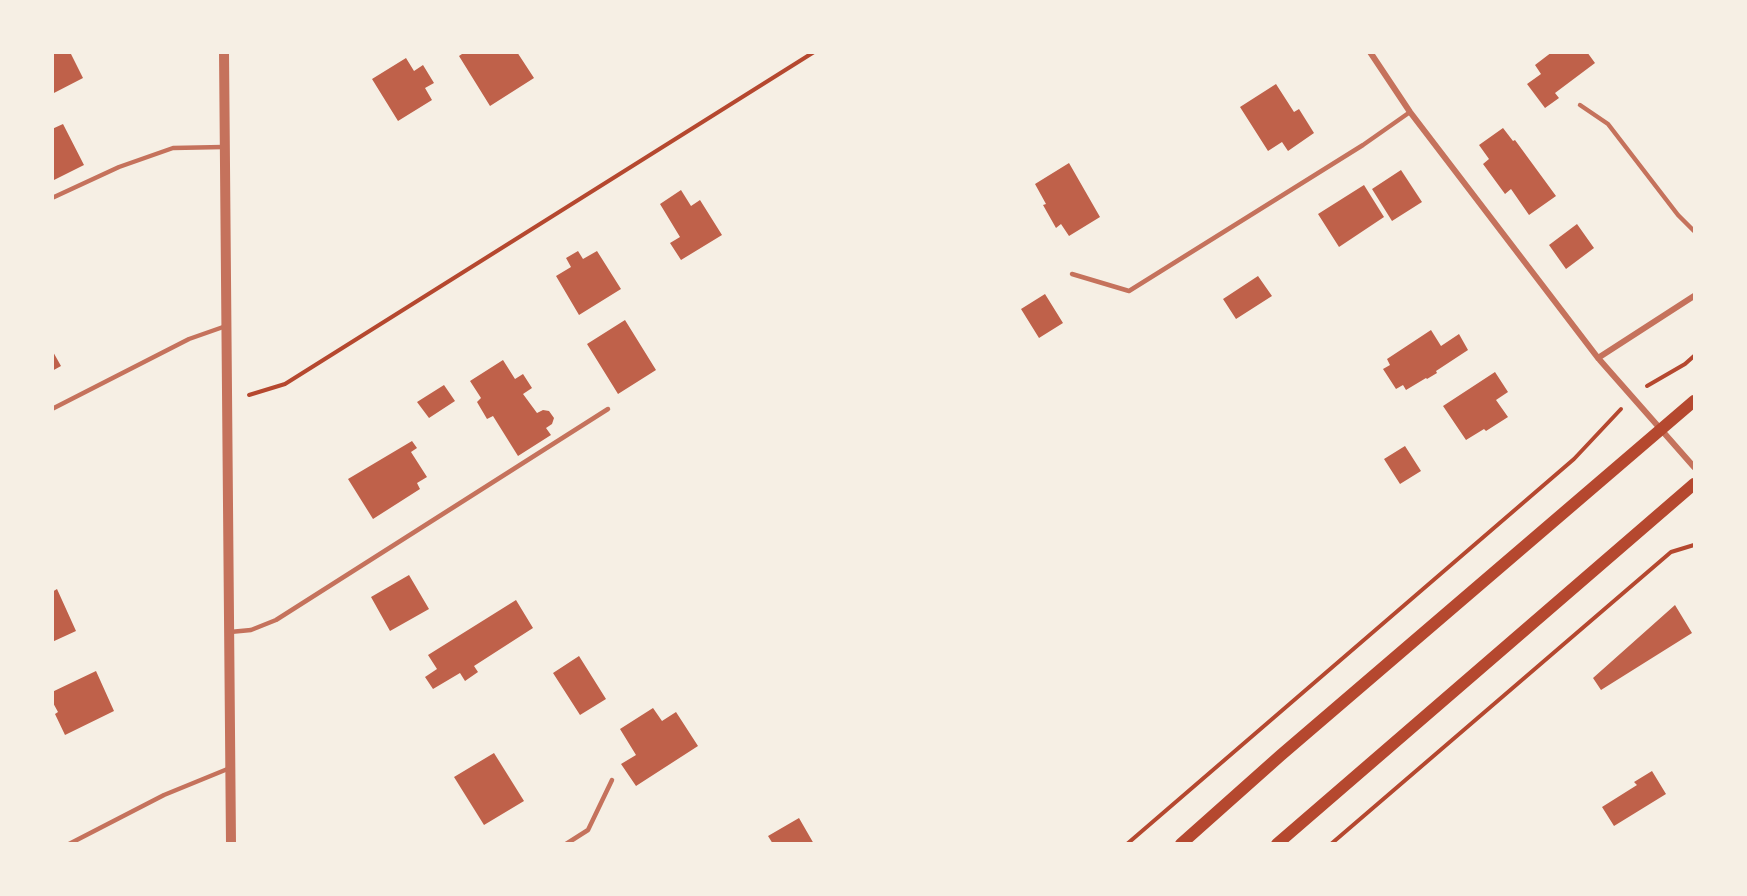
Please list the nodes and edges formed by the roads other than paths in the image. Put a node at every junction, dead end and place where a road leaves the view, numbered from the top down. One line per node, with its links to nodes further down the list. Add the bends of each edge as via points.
1 (224, 52): 5 (street)
2 (1370, 52): 4 (street)
3 (1580, 105): 7 (lane, via 1608,124 1678,215)
4 (1410, 112): 8 (lane, via 1364,145 1129,291); 11 (street)
5 (226, 147): 6 (lane, via 173,148 119,167); 10 (street)
6 (52, 198)
7 (1695, 231)
8 (1072, 274)
9 (1695, 296): 11 (street)
10 (226, 326): 13 (lane, via 189,339); 18 (street)
11 (1598, 358): 15 (street)
12 (1695, 401): 15 (main road)
13 (52, 408)
14 (608, 409): 18 (lane, via 276,620)
15 (1662, 429): 16 (street); 24 (main road)
16 (1695, 467)
17 (1695, 484): 25 (main road)
18 (229, 633): 19 (street)
19 (230, 768): 21 (lane, via 164,795); 22 (street)
20 (612, 780): 23 (lane, via 588,830)
21 (69, 843)
22 (231, 843)
23 (566, 843)
24 (1181, 843)
25 (1277, 843)

